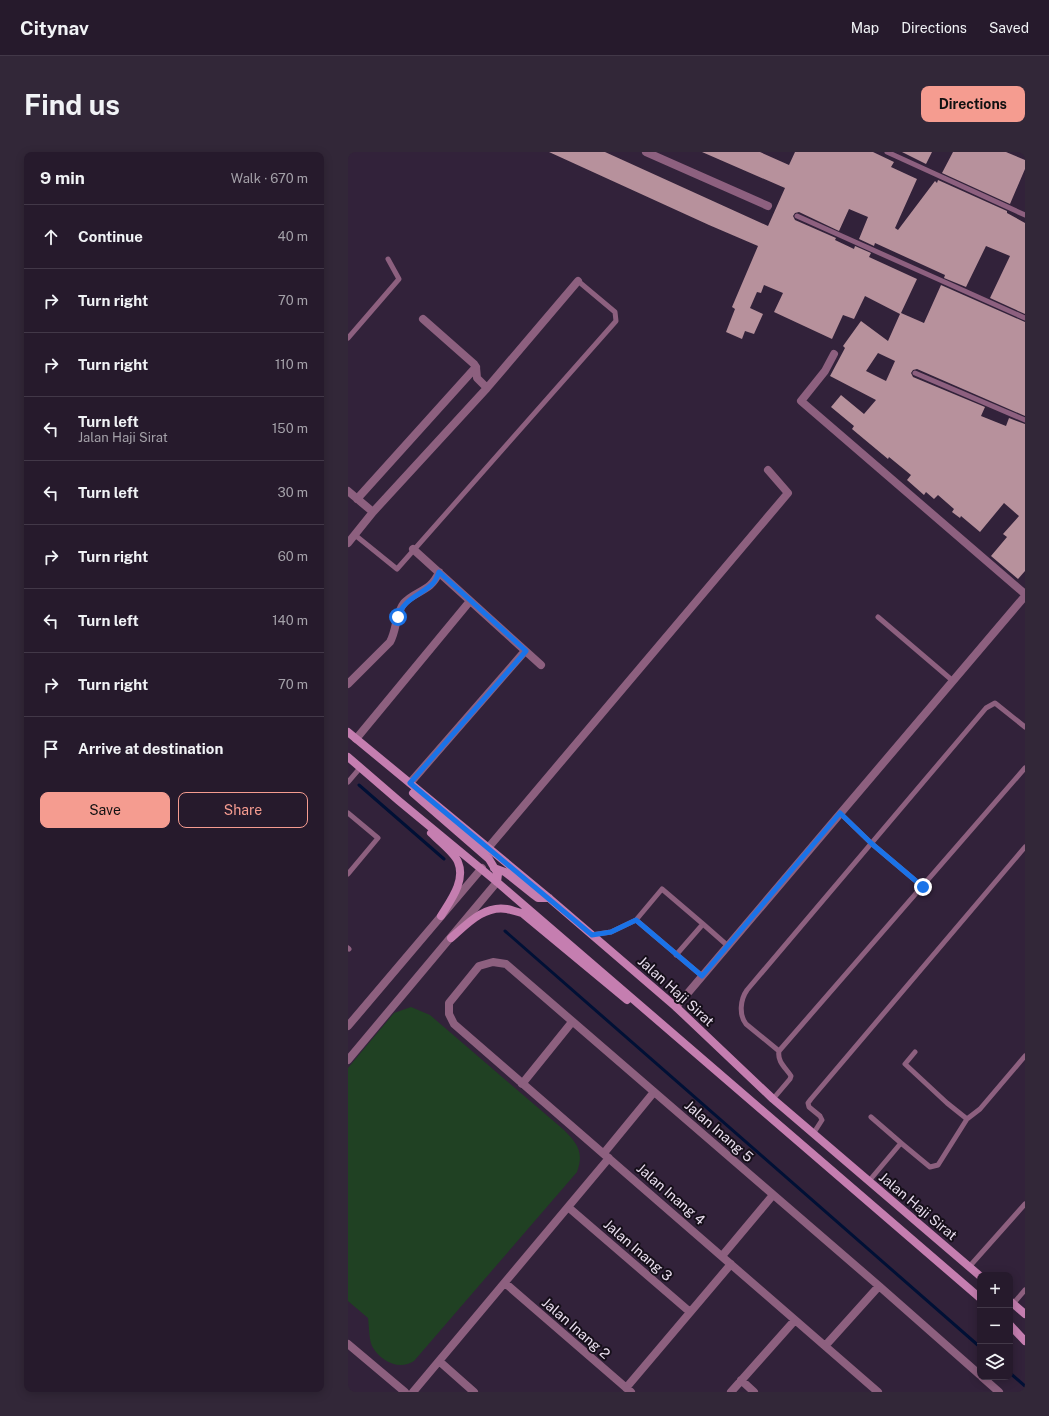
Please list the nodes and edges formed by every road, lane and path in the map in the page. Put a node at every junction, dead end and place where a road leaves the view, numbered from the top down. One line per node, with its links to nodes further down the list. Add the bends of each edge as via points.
1 (646, 152): 3 (street)
2 (887, 152): 4 (lane)
3 (768, 206)
4 (1025, 215)
5 (796, 216): 8 (lane)
6 (388, 259): 10 (lane, via 399,279)
7 (578, 281): 14 (street); 22 (lane, via 615,312 616,320)
8 (1025, 318)
9 (423, 319): 12 (street)
10 (348, 338)
11 (834, 354): 24 (street, via 825,371 801,401)
12 (476, 367): 14 (street, via 477,378); 18 (street)
13 (915, 372): 15 (lane)
14 (488, 388): 19 (street)
15 (1025, 420)
16 (768, 470): 44 (street, via 788,493)
17 (348, 491): 18 (street)
18 (357, 499): 19 (street)
19 (373, 512): 20 (street)
20 (355, 535): 21 (street); 22 (lane, via 397,569)
21 (348, 543)
22 (413, 549): 23 (street)
23 (439, 572): 25 (street); 30 (street, via 431,586 405,603 400,610 394,636 390,642)
24 (1025, 595): 29 (street)
25 (470, 601): 27 (street); 33 (street)
26 (878, 617): 29 (lane)
27 (526, 651): 28 (street); 38 (street)
28 (541, 664)
29 (953, 681): 41 (street)
30 (348, 684)
31 (1025, 727): 42 (lane, via 995,703 986,708)
32 (348, 732): 33 (main road, Jalan Haji Sirat)
33 (356, 738): 38 (main road, Jalan Haji Sirat); 46 (main road, via 389,772 489,859)
34 (348, 757): 35 (main road, Jalan Haji Sirat)
35 (360, 768): 37 (lane); 39 (main road, Jalan Haji Sirat)
36 (1025, 768): 49 (lane)
37 (348, 782)
38 (410, 783): 44 (main road, Jalan Haji Sirat)
39 (399, 801): 45 (main road, Jalan Haji Sirat); 51 (main road, via 458,861 458,888)
40 (348, 813): 47 (lane, via 378,838)
41 (840, 813): 42 (lane); 56 (street)
42 (871, 843): 49 (lane); 63 (lane, via 744,994 742,1019)
43 (1025, 847): 73 (lane, via 808,1103 822,1120)
44 (488, 848): 50 (main road, Jalan Haji Sirat)
45 (482, 868): 46 (main road); 48 (main road, Jalan Haji Sirat); 51 (street)
46 (495, 868): 48 (main road, via 498,874); 50 (main road, via 505,872 534,896)
47 (348, 874)
48 (497, 882): 55 (street); 65 (main road, Jalan Haji Sirat)
49 (923, 887): 63 (lane)
50 (549, 898): 54 (main road, Jalan Haji Sirat)
51 (441, 916): 62 (street)
52 (636, 920): 53 (lane, via 662,889); 54 (lane, via 611,932); 57 (lane)
53 (703, 924): 56 (lane); 57 (lane)
54 (592, 935): 59 (main road, Jalan Haji Sirat)
55 (451, 938): 65 (main road, via 475,917 493,909 522,913 656,1025); 67 (street)
56 (728, 946): 58 (street)
57 (676, 955): 58 (lane)
58 (702, 976): 59 (street)
59 (676, 1007): 70 (main road, Jalan Haji Sirat)
60 (449, 1014): 61 (street, Jalan Inang 5, via 449,1003 479,966 493,962 506,964); 68 (street, Jalan Inang 4, via 454,1024)
61 (572, 1022): 68 (street); 69 (street, Jalan Inang 5)
62 (348, 1026)
63 (779, 1052): 70 (lane, via 780,1061 791,1076)
64 (916, 1052): 72 (lane, via 905,1064)
65 (698, 1054): 87 (main road, Jalan Haji Sirat)
66 (1025, 1056): 72 (lane, via 980,1108)
67 (348, 1060)
68 (522, 1084): 75 (street, Jalan Inang 4)
69 (654, 1092): 75 (street); 77 (street, Jalan Inang 5)
70 (773, 1099): 73 (main road, Jalan Haji Sirat)
71 (871, 1117): 74 (lane)
72 (967, 1119): 74 (lane, via 938,1165 934,1167 930,1167)
73 (813, 1134): 76 (main road, Jalan Haji Sirat)
74 (901, 1142): 76 (lane)
75 (607, 1156): 79 (street); 80 (street, Jalan Inang 4)
76 (869, 1181): 82 (main road, Jalan Haji Sirat)
77 (774, 1195): 80 (street); 85 (street, Jalan Inang 5)
78 (1025, 1204): 82 (lane)
79 (568, 1207): 84 (street); 90 (street, Jalan Inang 3)
80 (722, 1256): 81 (street, Jalan Inang 4)
81 (731, 1264): 90 (street); 92 (street, Jalan Inang 4)
82 (969, 1267): 83 (main road, Jalan Haji Sirat)
83 (977, 1274)
84 (504, 1283): 99 (street); 104 (street, Jalan Inang 2)
85 (879, 1286): 98 (street); 100 (street, Jalan Inang 5)
86 (1025, 1290): 88 (lane)
87 (977, 1295)
88 (1013, 1302)
89 (1013, 1304): 91 (main road)
90 (690, 1312): 104 (street)
91 (1025, 1314)
92 (795, 1320): 98 (street, Jalan Inang 4); 101 (street)
93 (1013, 1328): 95 (main road)
94 (1013, 1328): 96 (main road)
95 (1025, 1338)
96 (1025, 1341)
97 (348, 1344): 105 (street)
98 (825, 1346): 110 (street, Jalan Inang 4)
99 (439, 1361): 106 (street); 107 (street)
100 (977, 1372)
101 (741, 1380): 108 (street); 109 (street)
102 (984, 1380): 103 (street, Jalan Inang 5)
103 (993, 1390)
104 (626, 1391)
105 (405, 1392)
106 (413, 1392)
107 (474, 1392)
108 (731, 1392)
109 (754, 1392)
110 (878, 1392)

